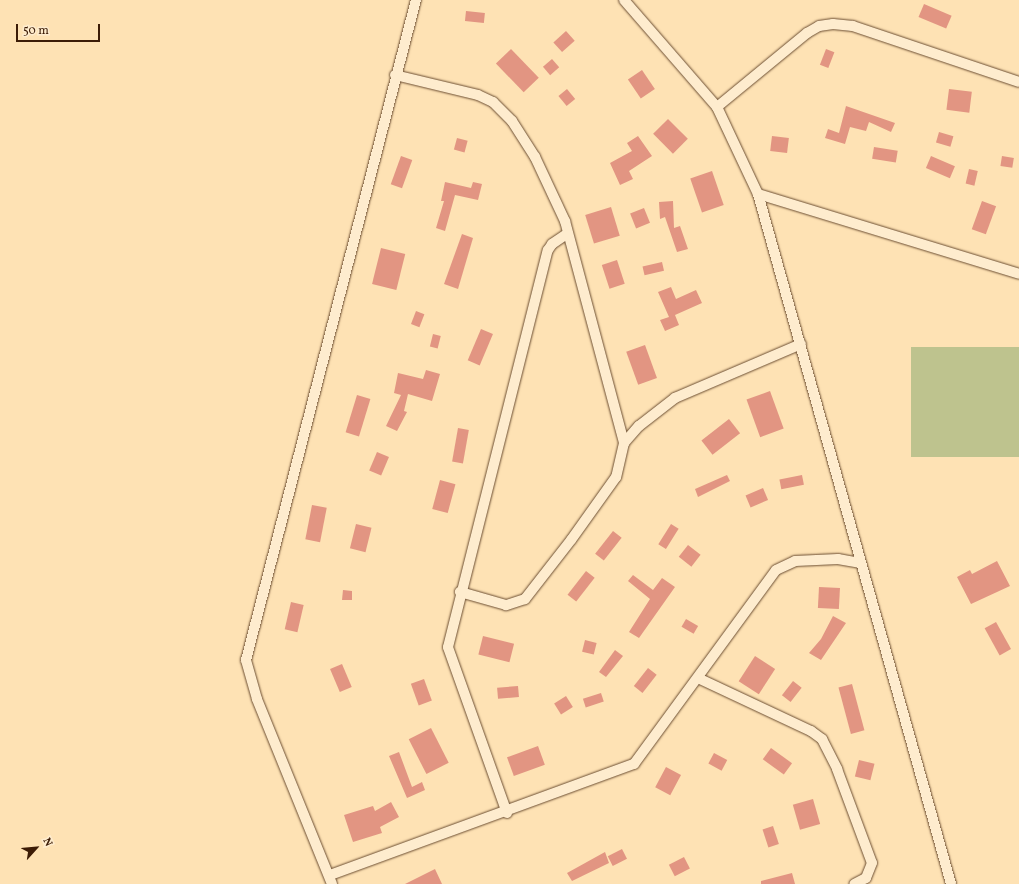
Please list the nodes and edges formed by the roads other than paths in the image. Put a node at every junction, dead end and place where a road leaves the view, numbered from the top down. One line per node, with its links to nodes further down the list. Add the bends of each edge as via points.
1 (416, 0): 3 (street)
2 (624, 0): 5 (street)
3 (395, 75): 7 (street, via 478,95 503,110 535,157 560,207); 15 (street, via 246,660 257,699)
4 (1019, 82): 5 (street, via 853,26 838,24 819,26 807,33)
5 (717, 107): 6 (street)
6 (758, 194): 8 (street); 9 (street)
7 (567, 234): 10 (street); 12 (street, via 552,244 548,250)
8 (1019, 274)
9 (801, 344): 10 (street, via 675,398 639,426); 11 (street)
10 (624, 443): 12 (street, via 616,477 525,598 506,605)
11 (860, 563): 13 (street, via 838,559 784,563 776,570); 17 (street)
12 (460, 592): 14 (street, via 450,635 450,656)
13 (700, 678): 14 (street, via 634,764); 16 (street, via 811,730 822,739 837,769 872,863 866,878)
14 (507, 813): 15 (street)
15 (331, 880)
16 (854, 884)
17 (951, 884)

